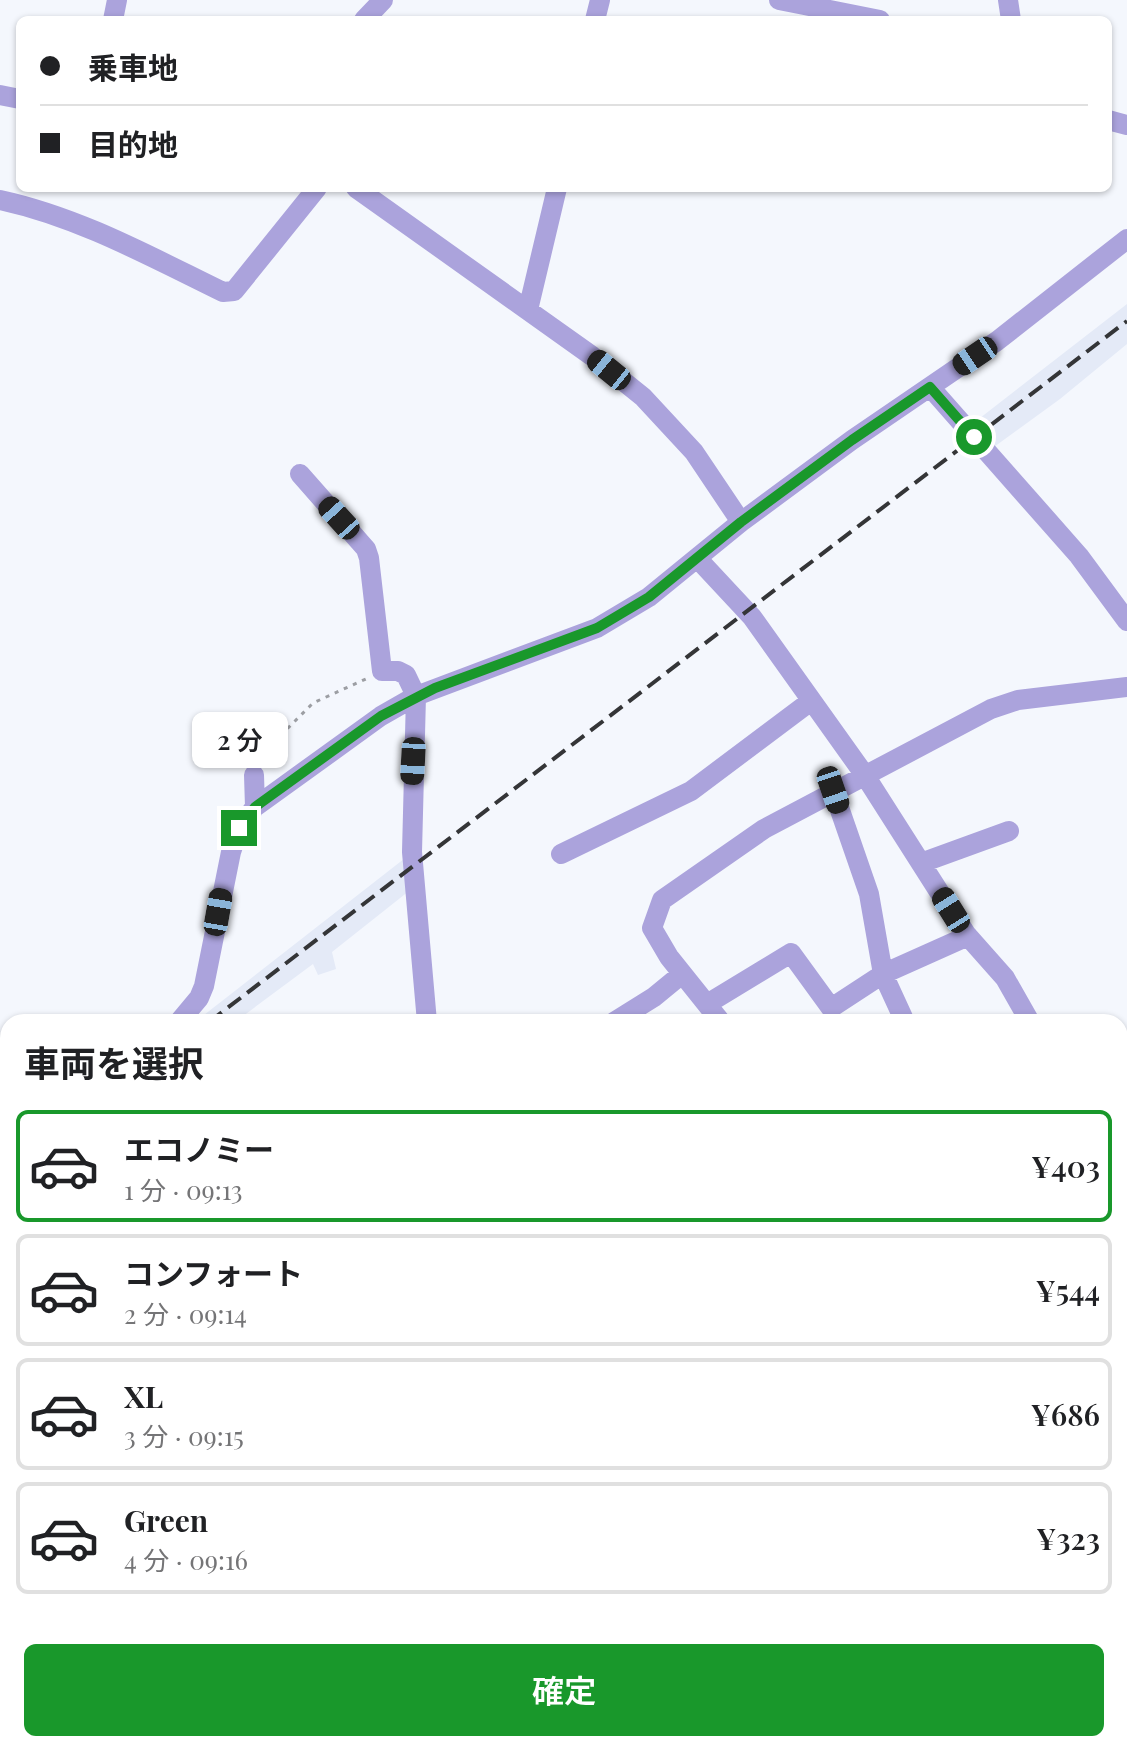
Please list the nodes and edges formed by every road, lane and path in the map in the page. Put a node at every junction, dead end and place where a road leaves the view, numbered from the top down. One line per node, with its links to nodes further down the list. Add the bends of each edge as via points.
1 (383, 0): 3 (street)
2 (779, 0): 4 (street)
3 (368, 16)
4 (860, 16)
5 (314, 192): 8 (street, via 234,291 223,292 88,227)
6 (362, 192): 10 (street)
7 (556, 192): 10 (street)
8 (0, 200)
9 (1127, 239): 11 (street)
10 (528, 310): 13 (street, via 643,397 694,452)
11 (930, 387): 13 (street); 15 (street, via 1079,556)
12 (300, 474): 16 (street, via 366,549)
13 (741, 522): 14 (street)
14 (697, 558): 18 (street, via 649,597 597,628); 19 (street, via 757,625)
15 (1127, 621)
16 (382, 671): 18 (street, via 406,675); 21 (path, via 313,703 278,738)
17 (1127, 687): 20 (street, via 1018,700)
18 (416, 696): 23 (street); 32 (street, via 412,852)
19 (811, 701): 20 (street); 25 (street, via 691,791)
20 (864, 774): 22 (street); 26 (street)
21 (254, 775): 23 (street)
22 (833, 790): 28 (street, via 764,829 662,900 652,928); 29 (street, via 869,894)
23 (255, 807): 31 (street, via 239,828 231,852 204,986)
24 (1009, 831): 26 (street)
25 (561, 854)
26 (921, 863): 27 (street)
27 (968, 936): 29 (street); 36 (street, via 1005,978)
28 (682, 974): 30 (street); 33 (street)
29 (883, 974): 30 (street, via 831,1008 791,953); 35 (street)
30 (707, 1004): 34 (street)
31 (187, 1014)
32 (426, 1014)
33 (627, 1014)
34 (715, 1014)
35 (901, 1014)
36 (1025, 1014)

